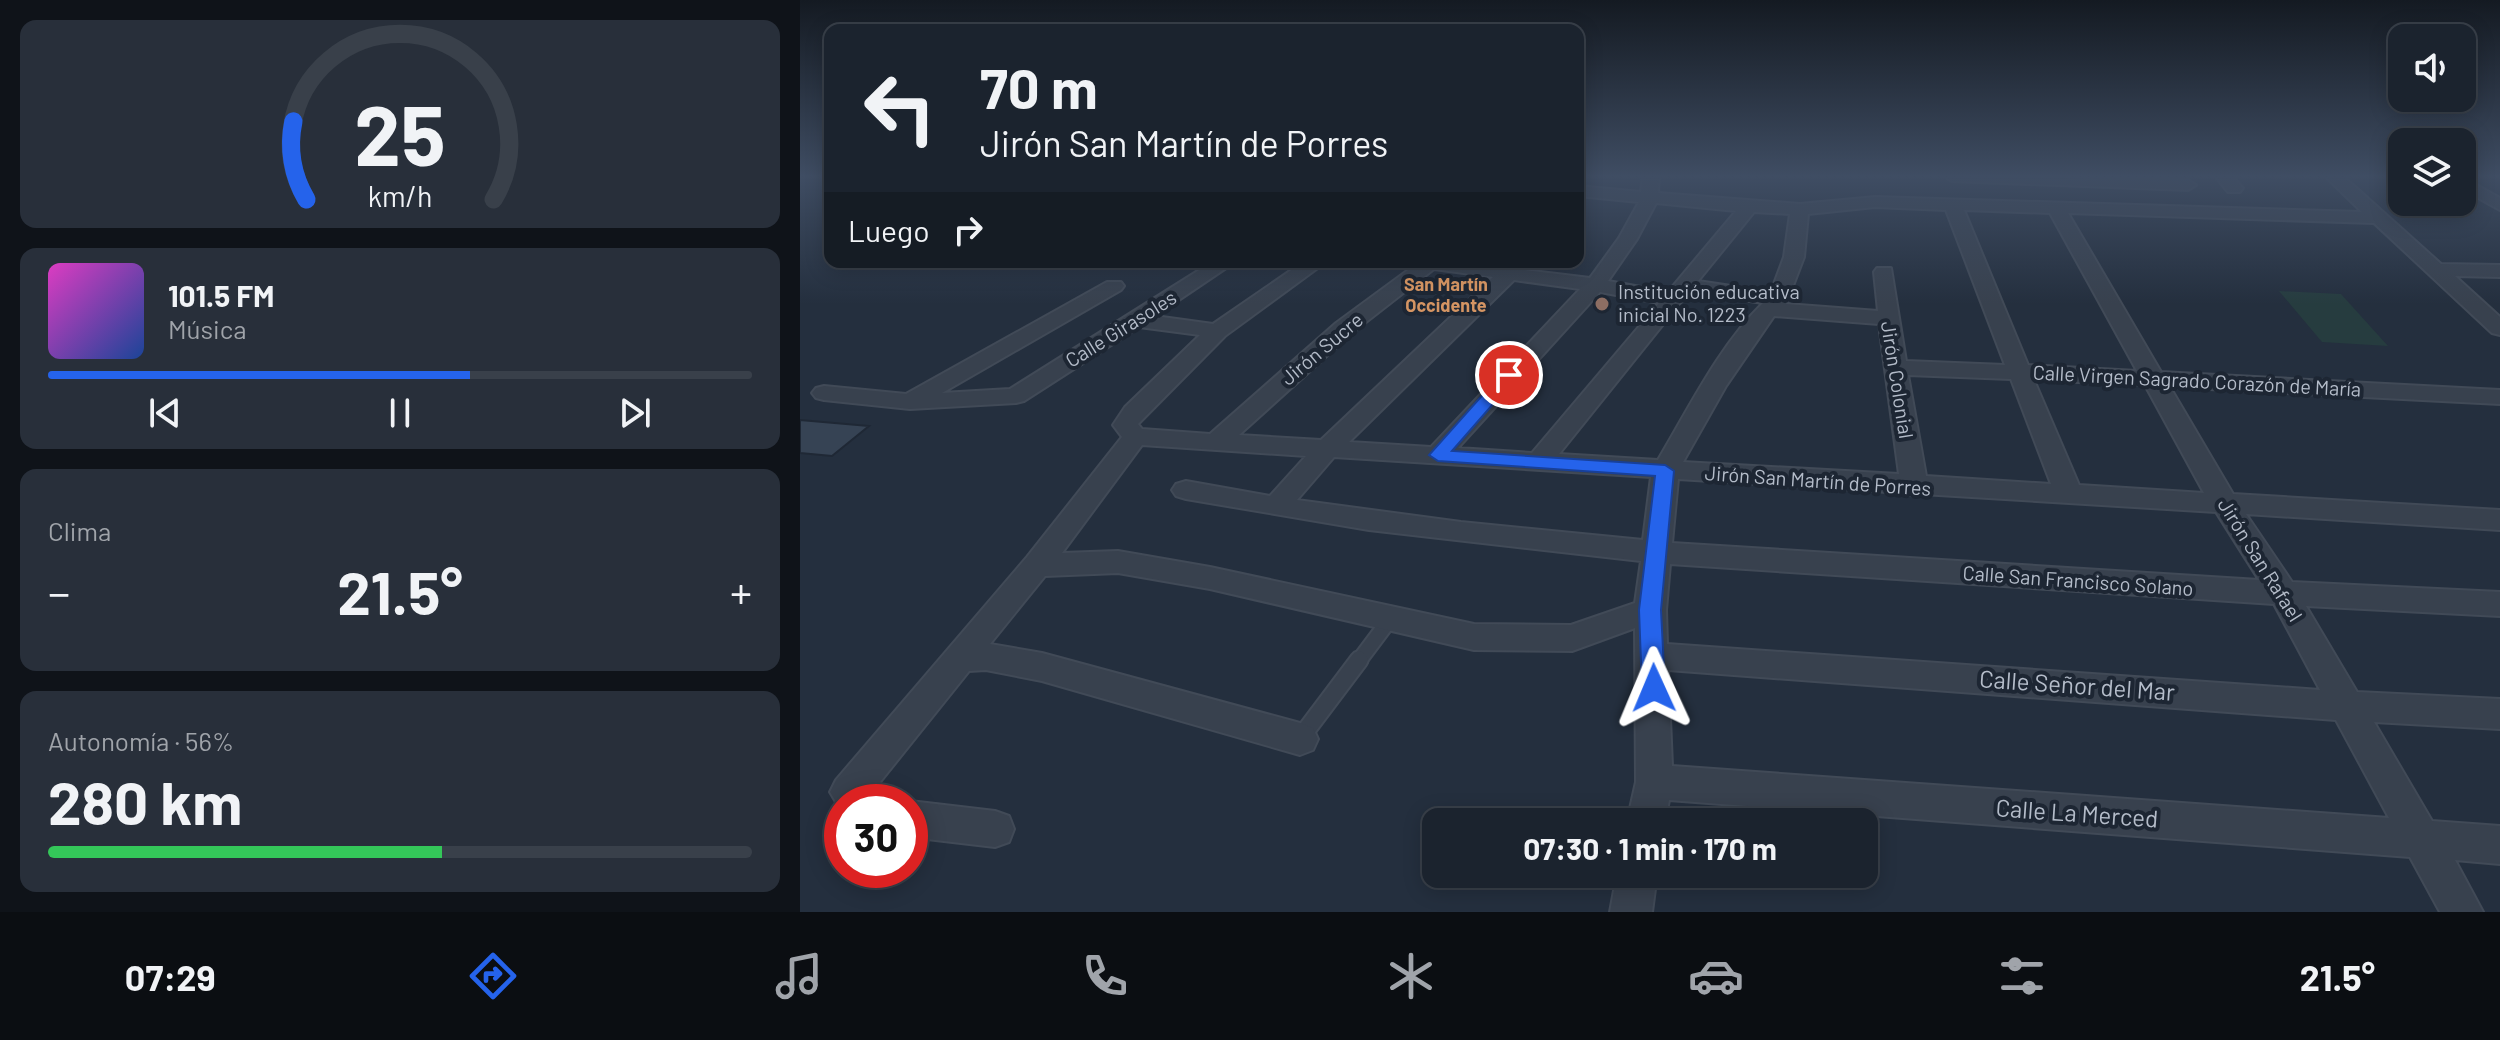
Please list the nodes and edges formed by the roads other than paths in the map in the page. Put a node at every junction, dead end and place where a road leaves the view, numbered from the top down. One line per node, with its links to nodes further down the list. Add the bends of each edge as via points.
1 (2379, 218): 11 (street)
2 (1639, 219): 14 (street)
3 (1739, 219): 16 (street)
4 (1799, 219): 17 (street, via 1794,257)
5 (1958, 219): 23 (street)
6 (2062, 219): 24 (street, Jirón San Rafael)
7 (1216, 268): 19 (street, Calle Girasoles)
8 (1307, 268): 21 (street)
9 (1423, 268): 29 (street, Jirón Sucre, via 1344,328)
10 (1515, 268): 14 (street); 30 (street)
11 (2435, 270): 12 (street); 20 (street)
12 (2500, 271)
13 (1884, 272): 18 (street, Jirón Colonial)
14 (1595, 285): 16 (street); 31 (street)
15 (1114, 286): 27 (street)
16 (1679, 292): 17 (street); 32 (street)
17 (1774, 304): 18 (street); 33 (street, via 1714,386)
18 (1888, 318): 22 (street, Jirón Colonial)
19 (1138, 320): 21 (street); 27 (street, Calle Girasoles, via 1016,396)
20 (2500, 328)
21 (1217, 331): 28 (street, via 1134,412 1125,425)
22 (1895, 368): 23 (street, Calle Virgen Sagrado Corazón de María); 34 (street, Jirón Colonial)
23 (2022, 372): 24 (street, Calle Virgen Sagrado Corazón de María); 36 (street)
24 (2154, 378): 26 (street, Calle Virgen Sagrado Corazón de María); 37 (street, Jirón San Rafael)
25 (824, 393): 27 (street)
26 (2500, 397)
27 (910, 402)
28 (1135, 437): 29 (street, Jirón San Martín de Porres); 41 (street)
29 (1217, 441): 30 (street, Jirón San Martín de Porres)
30 (1326, 450): 31 (street, Jirón San Martín de Porres); 38 (street)
31 (1438, 455): 32 (street, Jirón San Martín de Porres)
32 (1540, 460): 33 (street, Jirón San Martín de Porres)
33 (1665, 471): 34 (street, Jirón San Martín de Porres); 40 (street)
34 (1914, 487): 36 (street, Jirón San Martín de Porres)
35 (1186, 490): 38 (street, Calle San Francisco Solano)
36 (2069, 495): 37 (street, Jirón San Martín de Porres)
37 (2224, 503): 39 (street, Jirón San Martín de Porres); 42 (street, Jirón San Rafael)
38 (1275, 507): 40 (street, Calle San Francisco Solano)
39 (2500, 520)
40 (1656, 554): 42 (street, Calle San Francisco Solano); 44 (street)
41 (1037, 565): 45 (street, via 1118,562); 47 (street)
42 (2284, 594): 43 (street, Calle San Francisco Solano); 48 (street, Jirón San Rafael)
43 (2500, 604)
44 (1650, 610): 45 (street, via 1572,638 1474,637); 46 (street)
45 (1391, 618): 50 (lane)
46 (1653, 656): 48 (street, Calle Señor del Mar); 51 (street)
47 (962, 658): 50 (street, via 1042,667); 52 (street)
48 (2345, 706): 49 (street, Calle Señor del Mar); 56 (street, Jirón San Rafael)
49 (2500, 714)
50 (1300, 739)
51 (1654, 782): 53 (street); 56 (street, Calle La Merced)
52 (856, 784)
53 (1649, 808)
54 (928, 821): 55 (street)
55 (995, 829)
56 (2421, 840): 57 (street, Calle La Merced); 60 (street, Jirón San Rafael)
57 (2500, 845)
58 (1635, 888): 59 (street)
59 (1631, 912)
60 (2462, 912)

